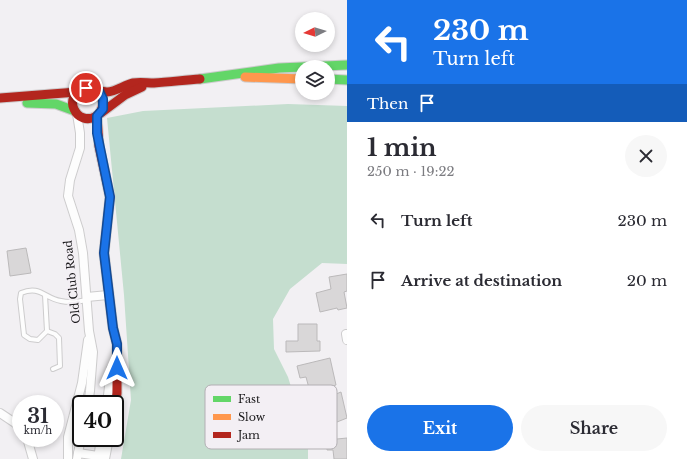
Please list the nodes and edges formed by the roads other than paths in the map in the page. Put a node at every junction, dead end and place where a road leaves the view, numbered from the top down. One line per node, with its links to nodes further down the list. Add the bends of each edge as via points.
1 (347, 64): 2 (main road, via 256,70)
2 (232, 75): 3 (main road); 6 (main road)
3 (295, 79)
4 (335, 79): 5 (main road)
5 (347, 80)
6 (153, 83): 7 (main road, via 139,82 112,91); 10 (main road, via 134,90)
7 (99, 91): 8 (main road, via 90,87); 13 (main road, via 104,104)
8 (78, 92): 9 (main road); 12 (main road, via 73,100)
9 (0, 98)
10 (114, 102): 13 (main road); 14 (main road, via 104,124)
11 (0, 105): 12 (main road, via 56,104)
12 (76, 113): 13 (main road, via 88,119); 17 (street, Old Club Road, via 80,148 68,196 79,230)
13 (99, 114): 14 (main road)
14 (99, 146): 16 (main road, via 110,197 104,253)
15 (45, 295): 17 (lane, via 60,301 74,302); 19 (lane); 19 (lane, via 34,289 21,293 20,299 24,335 30,340 38,340)
16 (108, 295): 17 (street); 18 (main road)
17 (87, 298): 20 (street, Old Club Road)
18 (113, 328): 23 (street); 24 (main road, via 117,344)
19 (47, 331): 21 (lane, via 59,338 60,366)
20 (89, 331): 22 (street, Old Club Road, via 93,352); 33 (street, Old Club Road, via 82,383 68,437)
21 (53, 369)
22 (89, 395)
23 (108, 395)
24 (117, 395)
25 (0, 412): 26 (street)
26 (12, 421)
27 (30, 447): 32 (street)
28 (101, 447): 31 (street)
29 (106, 447): 31 (street)
30 (77, 456): 31 (street)
31 (100, 458)
32 (33, 459)
33 (68, 459)

